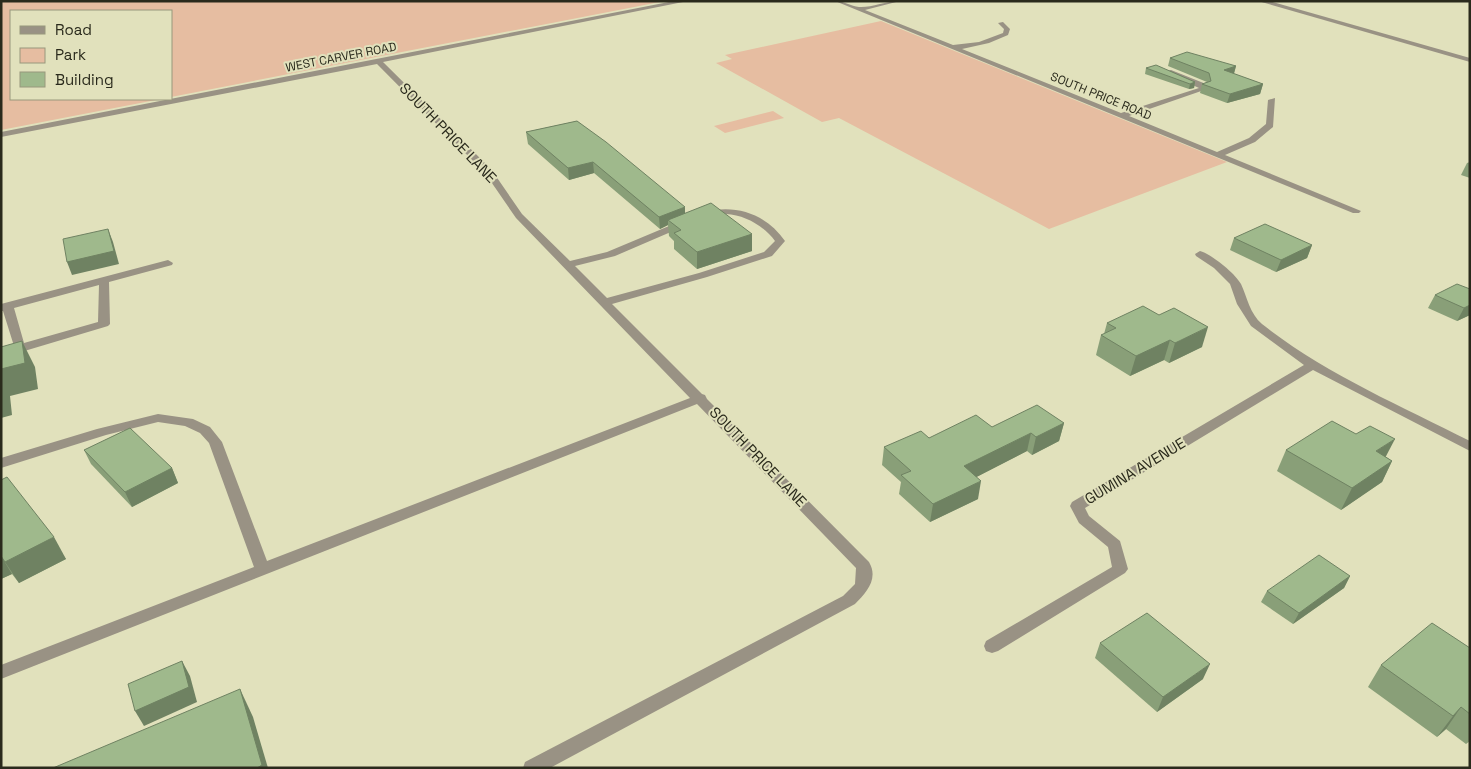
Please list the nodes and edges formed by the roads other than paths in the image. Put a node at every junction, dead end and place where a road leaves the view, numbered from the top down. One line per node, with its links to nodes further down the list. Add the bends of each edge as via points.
1 (685, 1): 9 (street, WEST CARVER ROAD)
2 (838, 1): 5 (street, SOUTH PRICE ROAD)
3 (897, 1): 5 (street)
4 (1261, 1): 8 (street)
5 (858, 10): 7 (street, SOUTH PRICE ROAD)
6 (1001, 24): 7 (street, via 1007,29 1006,34 971,45)
7 (950, 47): 12 (street, SOUTH PRICE ROAD)
8 (1470, 60)
9 (381, 64): 13 (street, WEST CARVER ROAD); 18 (street, SOUTH PRICE LANE, via 488,171 511,206)
10 (1156, 67): 12 (street, via 1203,86 1203,89)
11 (1272, 100): 14 (street, via 1270,125 1252,140)
12 (1120, 116): 14 (street, SOUTH PRICE ROAD)
13 (1, 135)
14 (1217, 154): 15 (street, SOUTH PRICE ROAD)
15 (1356, 211)
16 (1200, 254): 24 (street, via 1236,283 1255,324)
17 (168, 263): 19 (street)
18 (568, 265): 20 (street, SOUTH PRICE LANE); 20 (street, via 611,254 714,212 733,211 756,220 774,232 780,242 768,254 703,276)
19 (104, 280): 21 (street); 22 (street, via 104,324)
20 (603, 303): 25 (street, SOUTH PRICE LANE)
21 (5, 308): 22 (street)
22 (20, 348): 23 (street)
23 (1, 354)
24 (1312, 365): 26 (street); 29 (street, GUMINA AVENUE, via 1077,506 1084,519 1115,545 1120,569)
25 (701, 398): 28 (street); 31 (street, SOUTH PRICE LANE, via 864,566 863,586 849,600)
26 (1470, 447)
27 (1, 463): 28 (street, via 158,418 188,422 204,430 215,442)
28 (263, 570): 30 (street)
29 (992, 646)
30 (1, 672)
31 (532, 768)

